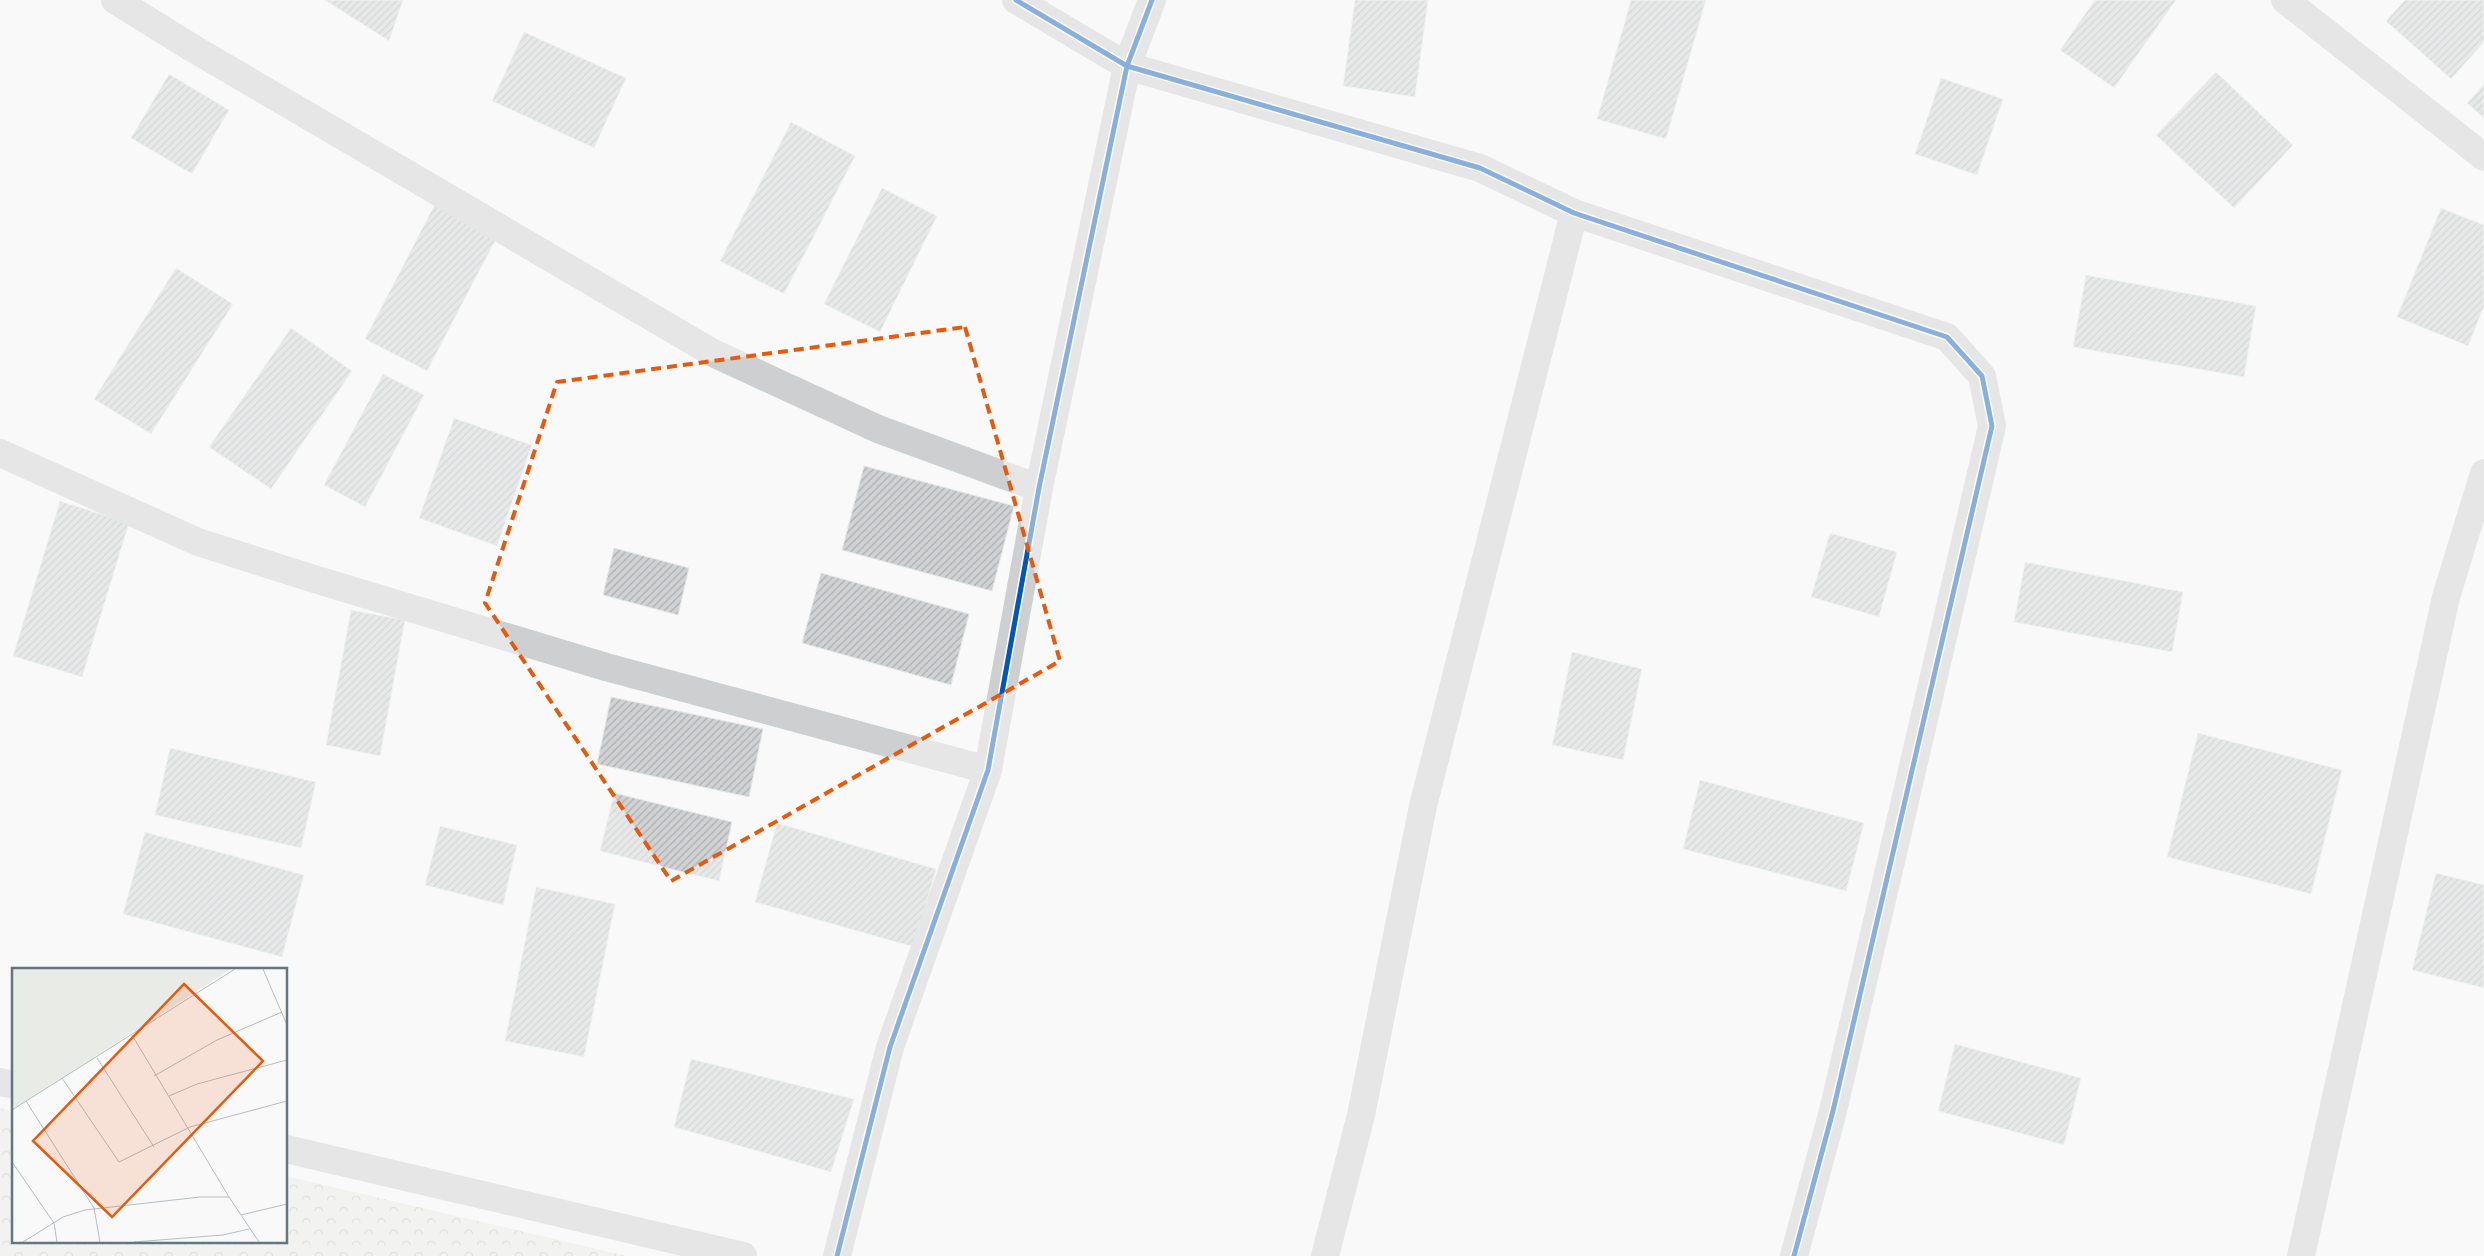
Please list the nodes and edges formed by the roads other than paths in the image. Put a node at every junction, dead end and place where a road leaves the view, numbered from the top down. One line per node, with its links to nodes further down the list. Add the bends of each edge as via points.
1 (115, 0): 10 (street, via 713,353 878,429)
2 (1016, 0): 5 (street)
3 (1152, 0): 5 (street)
4 (2285, 0): 6 (street)
5 (1127, 66): 7 (street, via 1480,168); 10 (street)
6 (2484, 157)
7 (1574, 213): 15 (street, via 1423,806 1361,1115); 16 (street, via 1947,337 1982,376 1992,426 1833,1111)
8 (0, 453): 11 (street, via 198,542 606,667)
9 (2484, 473): 17 (street, via 2446,597)
10 (1039, 488): 11 (street)
11 (988, 770): 14 (street, via 890,1047)
12 (288, 1149): 13 (street)
13 (743, 1256)
14 (837, 1256)
15 (1325, 1256)
16 (1794, 1256)
17 (2301, 1256)

